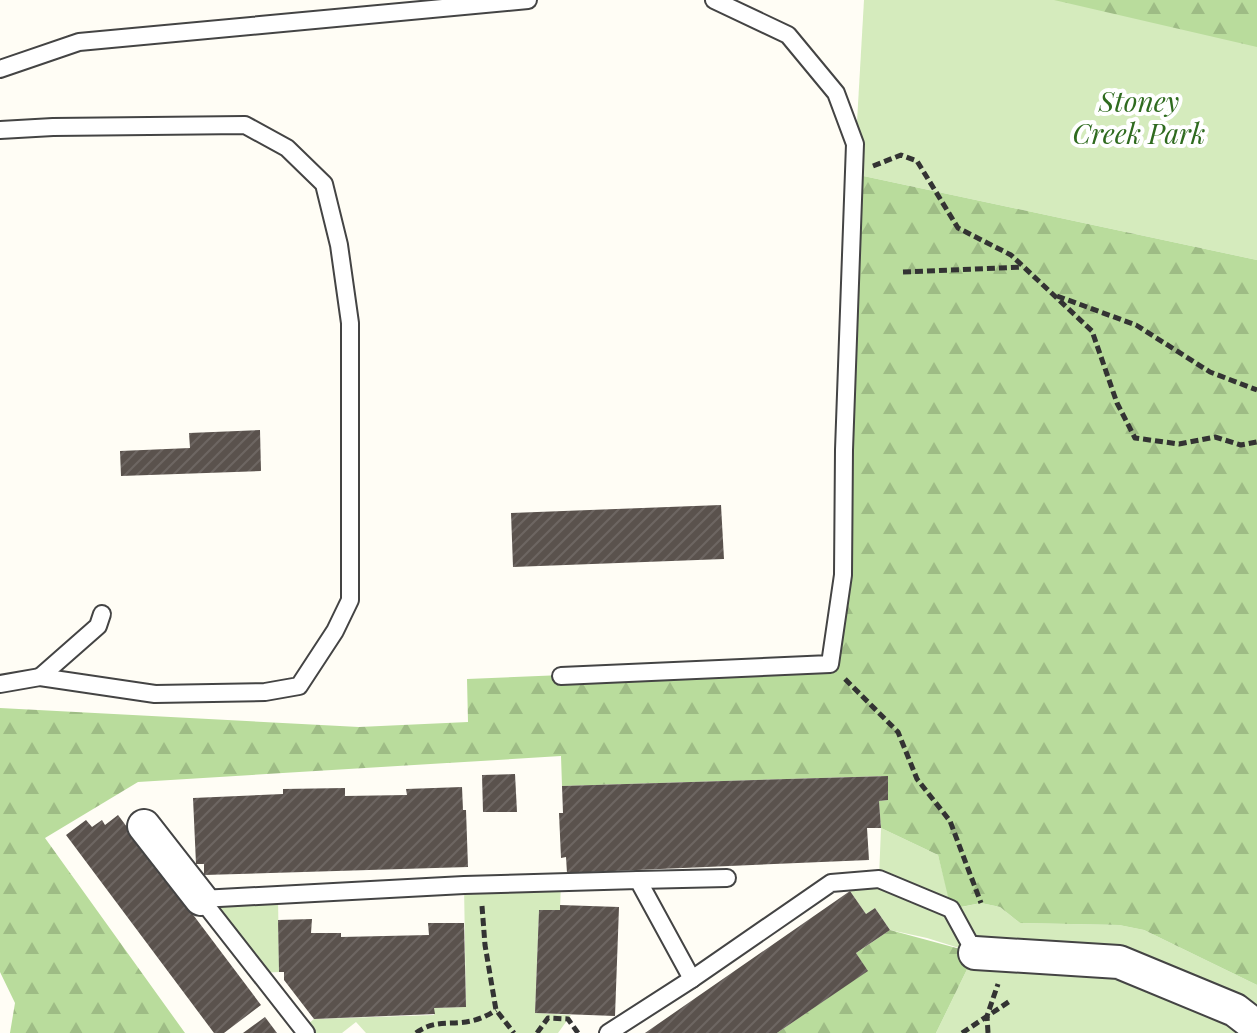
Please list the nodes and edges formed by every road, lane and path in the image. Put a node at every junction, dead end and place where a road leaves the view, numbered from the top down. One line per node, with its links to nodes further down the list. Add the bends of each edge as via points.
1 (528, 0): 3 (lane, via 79,42)
2 (714, 0): 5 (lane, via 788,35 836,93 855,144)
3 (0, 69)
4 (0, 130): 14 (lane, via 245,125 287,148 324,184 350,323 350,600 299,686 265,692 155,694)
5 (854, 174): 6 (path, via 901,155 917,161 958,228); 12 (lane, via 843,575)
6 (1024, 267): 7 (path); 8 (path)
7 (903, 272)
8 (1052, 295): 9 (path, via 1136,325 1210,372); 10 (path, via 1092,331 1135,438 1179,444 1215,437 1241,445)
9 (1257, 390)
10 (1257, 442)
11 (102, 614): 14 (lane, via 98,626)
12 (830, 664): 13 (lane); 21 (path, via 898,732 917,779 950,821)
13 (561, 676)
14 (40, 677): 15 (lane)
15 (0, 684)
16 (144, 826): 20 (street)
17 (727, 878): 18 (lane)
18 (638, 880): 19 (lane); 24 (lane)
19 (480, 885): 20 (lane); 26 (path)
20 (201, 899): 31 (lane)
21 (981, 903)
22 (975, 953): 23 (street); 24 (lane, via 951,909 879,879 831,883)
23 (1007, 955): 27 (path); 28 (street, via 1119,962)
24 (692, 979): 36 (lane)
25 (1010, 1001): 27 (path)
26 (496, 1010): 29 (path); 33 (path)
27 (987, 1016): 37 (path); 38 (path)
28 (1244, 1021)
29 (486, 1024)
30 (450, 1032): 32 (path, via 435,1028)
31 (306, 1033)
32 (416, 1033)
33 (514, 1033)
34 (537, 1033): 35 (path, via 548,1018 568,1019)
35 (578, 1033)
36 (608, 1033)
37 (962, 1033)
38 (988, 1033)

